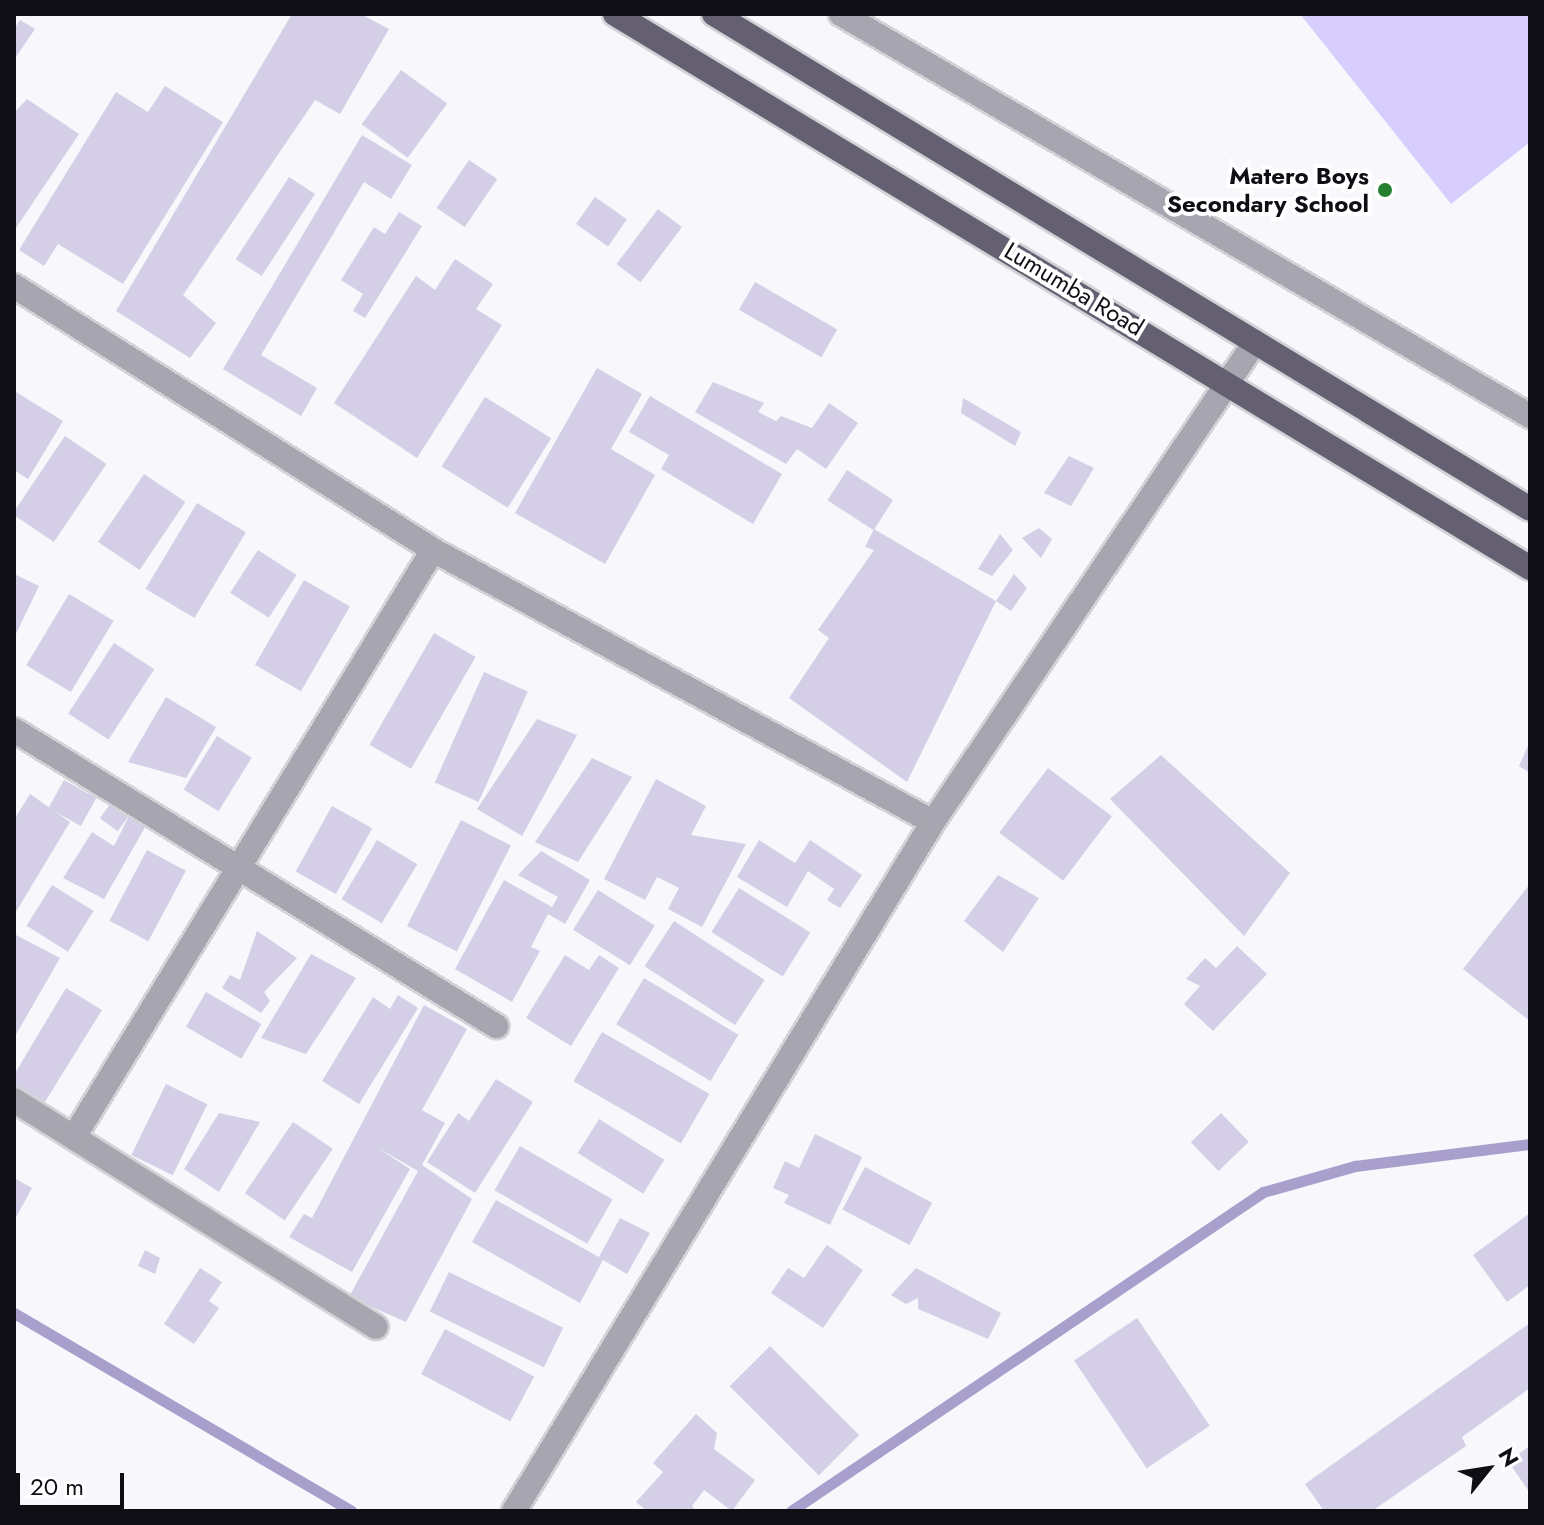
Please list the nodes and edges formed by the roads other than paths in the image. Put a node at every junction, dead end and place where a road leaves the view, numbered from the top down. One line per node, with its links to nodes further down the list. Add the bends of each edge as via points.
1 (615, 14): 6 (main road, Lumumba Road)
2 (714, 14): 5 (main road, Lumumba Road)
3 (841, 14): 7 (street)
4 (14, 286): 9 (street)
5 (1255, 342): 6 (street); 8 (main road, Lumumba Road)
6 (1230, 382): 10 (main road, Lumumba Road); 12 (street)
7 (1530, 416)
8 (1530, 509)
9 (433, 550): 12 (street); 13 (street)
10 (1530, 568)
11 (14, 730): 13 (street)
12 (933, 822): 18 (street)
13 (237, 870): 14 (street); 16 (street)
14 (496, 1026)
15 (14, 1100): 16 (street)
16 (74, 1137): 17 (street)
17 (376, 1327)
18 (514, 1511)

